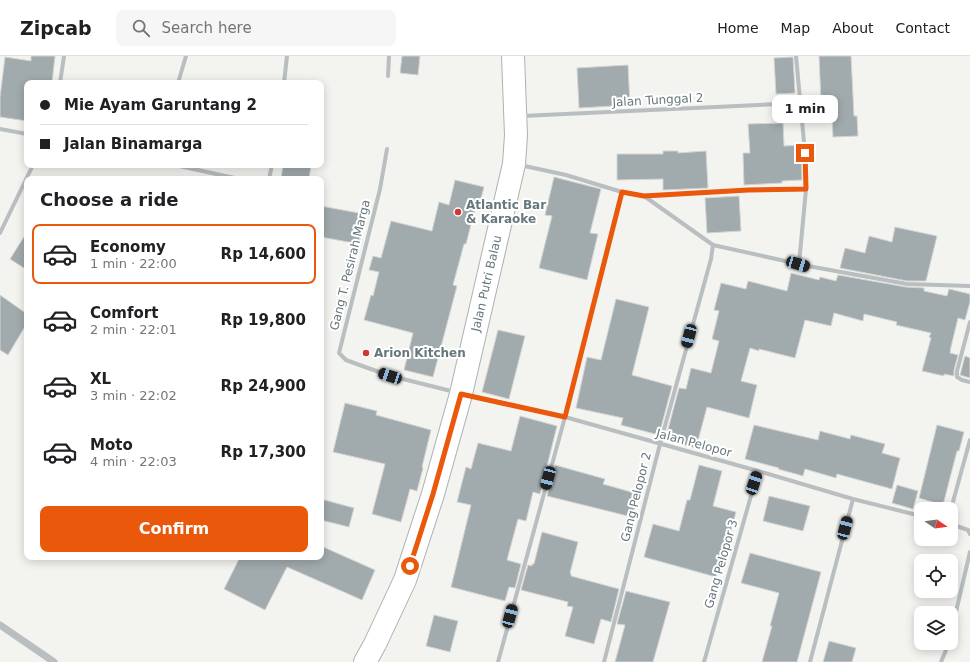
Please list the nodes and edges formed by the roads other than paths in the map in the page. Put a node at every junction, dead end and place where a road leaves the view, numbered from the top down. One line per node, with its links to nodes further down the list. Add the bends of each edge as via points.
1 (64, 56): 8 (street)
2 (186, 56): 9 (street)
3 (287, 56): 10 (street)
4 (389, 56): 7 (street)
5 (513, 56): 12 (main road, Jalan Putri Balau)
6 (796, 56): 11 (street)
7 (388, 76)
8 (60, 80)
9 (179, 80)
10 (284, 80)
11 (801, 103): 12 (street, Jalan Tunggal 2); 20 (street)
12 (515, 116): 16 (main road, Jalan Putri Balau)
13 (0, 129): 14 (street)
14 (24, 133)
15 (387, 149): 29 (street, Gang T. Pesirah Marga, via 380,189 339,353 346,360 390,376)
16 (514, 164): 21 (street, via 566,175); 29 (main road, Jalan Putri Balau)
17 (189, 168): 18 (street)
18 (225, 176)
19 (24, 184): 23 (street)
20 (806, 189): 22 (street); 25 (street)
21 (622, 192): 22 (street); 30 (street)
22 (644, 196): 24 (street)
23 (0, 233)
24 (713, 245): 25 (street); 32 (street, Gang Pelopor 2)
25 (798, 264): 26 (street, via 907,284)
26 (970, 286)
27 (970, 322): 28 (street, via 957,371 957,377)
28 (970, 382)
29 (461, 394): 30 (street, Jalan Pelopor); 44 (main road, Jalan Putri Balau, via 433,494 405,580)
30 (565, 417): 32 (street, Jalan Pelopor); 45 (street)
31 (970, 440): 35 (street)
32 (660, 444): 33 (street, Jalan Pelopor); 46 (street, Gang Pelopor 2)
33 (758, 471): 34 (street, Jalan Pelopor); 47 (street, Gang Pelopor 3)
34 (853, 499): 36 (street, Jalan Pelopor); 48 (street)
35 (953, 502)
36 (914, 514)
37 (958, 527): 38 (street)
38 (969, 532)
39 (970, 552): 40 (street)
40 (957, 606)
41 (0, 625): 43 (street)
42 (946, 650): 49 (street)
43 (54, 662)
44 (365, 662)
45 (498, 662)
46 (604, 662)
47 (704, 662)
48 (810, 662)
49 (941, 662)

